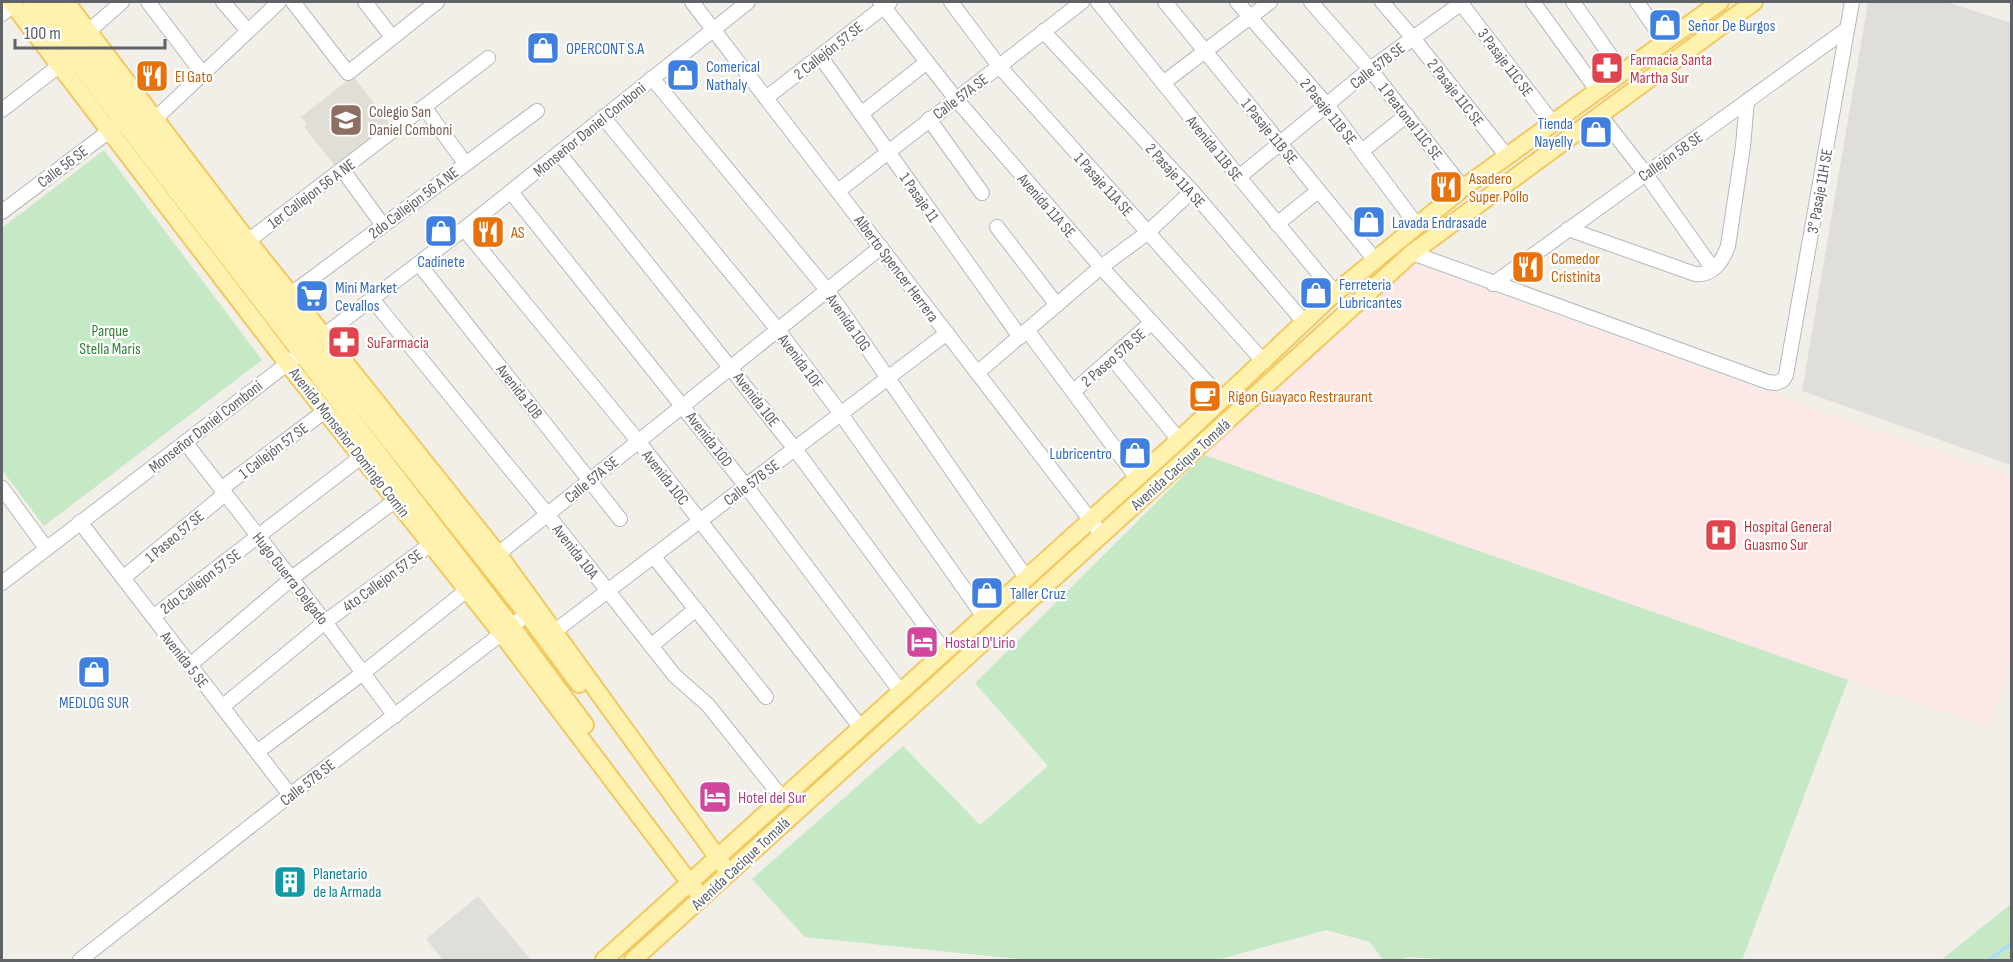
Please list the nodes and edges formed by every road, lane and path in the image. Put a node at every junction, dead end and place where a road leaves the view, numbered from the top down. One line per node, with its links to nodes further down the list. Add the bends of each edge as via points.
1 (31, 2): 65 (main road, Avenida Monseñor Domingo Comín)
2 (49, 2): 107 (main road, Avenida Monseñor Domingo Comín)
3 (66, 2): 33 (main road, Avenida Monseñor Domingo Comín)
4 (122, 2): 33 (street)
5 (148, 2): 47 (street)
6 (223, 2): 34 (street)
7 (279, 2): 34 (street)
8 (293, 2): 36 (street, via 348,73)
9 (365, 2): 36 (street)
10 (437, 2): 36 (street)
11 (692, 2): 31 (street, Alberto Spencer Herrera)
12 (747, 2): 31 (street, Monseñor Daniel Comboni)
13 (951, 2): 44 (street, 1 Pasaje 11A SE)
14 (1098, 2): 49 (street, Avenida 11B SE)
15 (1165, 2): 39 (street, 1 Pasaje 11B SE)
16 (1237, 2): 30 (street, 2 Pasaje 11B SE)
17 (1270, 2): 30 (street)
18 (1311, 2): 45 (street, 1 Peatonal 11C SE)
19 (1382, 2): 37 (street, 2 Pasaje 11C SE)
20 (1462, 2): 37 (street, Calle 57B SE); 64 (street, 3 Pasaje 11C SE)
21 (1533, 2): 50 (street)
22 (1573, 2): 46 (street)
23 (1637, 2): 38 (street)
24 (1754, 2): 60 (main road, Avenida Cacique Tomalá)
25 (1852, 2): 32 (street, 3° Pasaje 11H SE)
26 (885, 3): 40 (street, 2 Callejón 57 SE); 42 (street, Avenida 11A SE)
27 (1074, 4): 35 (street, Calle 57A SE)
28 (1710, 4): 38 (main road, Avenida Cacique Tomalá)
29 (8, 7): 43 (main road, Avenida Monseñor Domingo Comín)
30 (1250, 17): 39 (street); 54 (street, 2 Pasaje 11B SE)
31 (713, 28): 48 (street, Monseñor Daniel Comboni); 51 (street, Alberto Spencer Herrera)
32 (1848, 29): 53 (street, Callejón 58 SE); 96 (street, 3° Pasaje 11H SE, via 1783,380 1768,382)
33 (89, 31): 62 (main road, Avenida Monseñor Domingo Comín)
34 (248, 31): 47 (street)
35 (1044, 32): 44 (street, Calle 57A SE); 78 (street, 2 Pasaje 11A SE)
36 (392, 37)
37 (1413, 38): 45 (street, Calle 57B SE); 70 (street, 2 Pasaje 11C SE)
38 (1664, 41): 46 (main road, Avenida Cacique Tomalá)
39 (1205, 51): 49 (street); 66 (street, 1 Pasaje 11B SE)
40 (820, 56): 51 (street, 2 Callejón 57 SE); 58 (street, 1 Pasaje 11)
41 (488, 58): 55 (street, 1er Callejon 56 A NE)
42 (927, 62): 52 (street, Avenida 11A SE); 58 (street)
43 (60, 65): 56 (street); 65 (main road, Avenida Monseñor Domingo Comín)
44 (999, 66): 52 (street, Calle 57A SE); 88 (street, 1 Pasaje 11A SE)
45 (1370, 69): 54 (street, Calle 57B SE); 59 (street, 1 Peatonal 11C SE)
46 (1622, 72): 50 (main road, Avenida Cacique Tomalá)
47 (203, 74): 62 (street)
48 (652, 78): 61 (street, Monseñor Daniel Comboni); 97 (street, Avenida 10G)
49 (1163, 83): 74 (street, Avenida 11B SE)
50 (1597, 90): 64 (main road, Avenida Cacique Tomalá)
51 (766, 98): 77 (street, Alberto Spencer Herrera)
52 (956, 99): 63 (street, Calle 57A SE); 94 (street, Avenida 11A SE)
53 (1747, 101): 73 (street, Callejón 58 SE); 95 (street, via 1728,246 1723,260)
54 (1327, 105): 66 (street, Calle 57B SE); 67 (street, 2 Pasaje 11B SE)
55 (424, 107): 71 (street); 72 (street, 1er Callejon 56 A NE)
56 (2, 110)
57 (537, 111): 71 (street, 2do Callejon 56 A NE)
58 (861, 114): 68 (street, 1 Pasaje 11)
59 (1407, 115): 67 (street); 75 (street, 1 Peatonal 11C SE)
60 (1600, 115): 73 (street); 91 (main road, Avenida Cacique Tomalá)
61 (603, 117): 69 (street, Monseñor Daniel Comboni); 104 (street, Avenida 10F)
62 (155, 119): 89 (main road, Avenida Monseñor Domingo Comín)
63 (929, 120): 68 (street, Calle 57A SE); 80 (street)
64 (1552, 122): 70 (main road, Avenida Cacique Tomalá)
65 (116, 125): 81 (street, Calle 56 SE); 107 (main road, Avenida Monseñor Domingo Comín); 110 (main road, Avenida Monseñor Domingo Comín)
66 (1281, 144): 74 (street, Calle 57B SE); 76 (street, 1 Pasaje 11B SE)
67 (1362, 151): 84 (street, 2 Pasaje 11B SE)
68 (888, 152): 77 (street, Calle 57A SE); 106 (street, 1 Pasaje 11)
69 (559, 153): 79 (street, Monseñor Daniel Comboni); 111 (street, Avenida 10E)
70 (1506, 155): 75 (main road, Avenida Cacique Tomalá)
71 (465, 163): 82 (street, 2do Callejon 56 A NE)
72 (342, 169): 82 (street); 89 (street, 1er Callejon 56 A NE)
73 (1645, 173): 87 (street, Callejón 58 SE); 95 (street)
74 (1239, 177): 83 (street, Avenida 11B SE)
75 (1463, 188): 84 (main road, Avenida Cacique Tomalá)
76 (1318, 190): 83 (street); 92 (street, 1 Pasaje 11B SE)
77 (838, 191): 90 (street, Alberto Spencer Herrera)
78 (1192, 191): 88 (street); 103 (street, 2 Pasaje 11A SE)
79 (511, 192): 86 (street, Monseñor Daniel Comboni); 116 (street, Avenida 10D)
80 (982, 193)
81 (2, 212)
82 (382, 224): 99 (street, 2do Callejon 56 A NE)
83 (1277, 224): 98 (street, Avenida 11B SE)
84 (1416, 224): 92 (main road, Avenida Cacique Tomalá)
85 (997, 227): 101 (street)
86 (464, 230): 93 (street, Monseñor Daniel Comboni); 120 (street, Avenida 10C)
87 (1568, 230): 95 (street, via 1695,274); 96 (street, Callejón 58 SE)
88 (1147, 233): 94 (street); 109 (street, 1 Pasaje 11A SE)
89 (248, 241): 99 (main road, Avenida Monseñor Domingo Comín)
90 (881, 247): 97 (street, Calle 57A SE); 105 (street, Alberto Spencer Herrera)
91 (1412, 253): 96 (street); 135 (main road, Avenida Cacique Tomalá)
92 (1375, 260): 98 (main road, Avenida Cacique Tomalá)
93 (419, 264): 100 (street, Monseñor Daniel Comboni); 125 (street, Avenida 10B)
94 (1101, 267): 101 (street); 102 (street, Avenida 11A SE)
95 (1713, 269)
96 (1493, 284)
97 (827, 290): 104 (street, Calle 57A SE); 113 (street, Avenida 10G)
98 (1335, 293): 103 (main road, Avenida Cacique Tomalá)
99 (291, 294): 107 (main road, Avenida Monseñor Domingo Comín)
100 (372, 299): 107 (street, Monseñor Daniel Comboni); 130 (street, Avenida 10A)
101 (1057, 305): 106 (street)
102 (1152, 322): 108 (street, 2 Paseo 57B SE); 115 (street, Avenida 11A SE)
103 (1304, 322): 109 (main road, Avenida Cacique Tomalá)
104 (778, 330): 111 (street, Calle 57A SE); 118 (street, Avenida 10F)
105 (947, 333): 112 (street, Alberto Spencer Herrera); 113 (street, Calle 57B SE)
106 (1024, 334): 112 (street); 114 (street, 1 Pasaje 11)
107 (312, 344): 110 (street, Monseñor Daniel Comboni); 139 (main road, Avenida Monseñor Domingo Comín); 148 (main road, Avenida Monseñor Domingo Comín); 152 (main road, Avenida Monseñor Domingo Comín)
108 (1112, 358): 114 (street, 2 Paseo 57B SE); 119 (street)
109 (1264, 362): 115 (main road, Avenida Cacique Tomalá)
110 (287, 363): 117 (main road, Avenida Monseñor Domingo Comín); 121 (street, Monseñor Daniel Comboni)
111 (731, 367): 116 (street, Calle 57A SE); 122 (street, Avenida 10E)
112 (978, 373): 132 (street, Alberto Spencer Herrera)
113 (888, 378): 118 (street, Calle 57B SE); 143 (street, Avenida 10G)
114 (1074, 391): 124 (street, 1 Pasaje 11)
115 (1223, 400): 119 (main road, Avenida Cacique Tomalá)
116 (683, 405): 120 (street, Calle 57A SE); 126 (street, Avenida 10D)
117 (325, 411): 123 (main road, Avenida Monseñor Domingo Comín); 128 (street, 1 Callejón 57 SE)
118 (841, 414): 122 (street, Calle 57B SE); 150 (street, Avenida 10F)
119 (1179, 440): 124 (main road, Avenida Cacique Tomalá)
120 (638, 441): 125 (street, Calle 57A SE); 133 (street, Avenida 10C)
121 (185, 442): 128 (street, Hugo Guerra Delgado); 134 (street, Monseñor Daniel Comboni)
122 (795, 449): 126 (street, Calle 57B SE); 155 (street, Avenida 10E)
123 (361, 457): 129 (main road, Avenida Monseñor Domingo Comín); 136 (street, 2do Callejon 57 SE)
124 (1137, 478): 132 (main road, Avenida Cacique Tomalá)
125 (590, 480): 130 (street, Calle 57A SE); 131 (street, Avenida 10B)
126 (746, 486): 133 (street, Calle 57B SE); 158 (street, Avenida 10D)
127 (2, 488): 138 (street)
128 (223, 492): 136 (street, Hugo Guerra Delgado); 141 (street, 1 Paseo 57 SE)
129 (396, 500): 137 (main road, Avenida Monseñor Domingo Comín); 142 (street)
130 (547, 514): 139 (street, Calle 57A SE); 146 (street, Avenida 10A)
131 (620, 519)
132 (1090, 520): 135 (street, Alberto Spencer Herrera); 143 (main road, Avenida Cacique Tomalá)
133 (700, 521): 140 (street, Calle 57B SE); 162 (street, Avenida 10C)
134 (80, 522): 138 (street, Monseñor Daniel Comboni); 141 (street, Avenida 5 SE)
135 (1102, 535): 167 (main road, Avenida Cacique Tomalá)
136 (258, 538): 142 (street, Hugo Guerra Delgado); 149 (street, 2do Callejon 57 SE)
137 (431, 544): 145 (main road, Avenida Monseñor Domingo Comín); 151 (street, 4to Callejon 57 SE)
138 (46, 548): 144 (street, Monseñor Daniel Comboni)
139 (498, 554): 148 (main road, Avenida Monseñor Domingo Comín)
140 (654, 557): 146 (street, Calle 57B SE); 147 (street)
141 (123, 578): 149 (street, Avenida 5 SE)
142 (291, 579): 151 (street, Hugo Guerra Delgado); 156 (street)
143 (1027, 579): 150 (main road, Avenida Cacique Tomalá)
144 (2, 583)
145 (467, 590): 152 (main road, Avenida Monseñor Domingo Comín); 157 (street)
146 (608, 592): 153 (street, Calle 57B SE); 154 (street, Avenida 10A)
147 (696, 609): 154 (street); 159 (street)
148 (532, 611): 152 (street, Calle 57B SE); 153 (main road, Avenida Monseñor Domingo Comín); 166 (main road, Avenida Monseñor Domingo Comín, via 691,832)
149 (153, 617): 156 (street, Avenida 5 SE)
150 (984, 617): 155 (main road, Avenida Cacique Tomalá)
151 (325, 622): 157 (street, Hugo Guerra Delgado); 160 (street, 4to Callejon 57 SE)
152 (507, 631): 161 (street, Calle 57B SE); 168 (main road, Avenida Monseñor Domingo Comín, via 677,850)
153 (555, 631): 166 (main road, Avenida Monseñor Domingo Comín)
154 (651, 646): 165 (street, Avenida 10A, via 675,676 708,705)
155 (945, 652): 158 (main road, Avenida Cacique Tomalá)
156 (190, 665): 160 (street, Avenida 5 SE)
157 (363, 673): 161 (street, Hugo Guerra Delgado); 163 (street)
158 (901, 692): 162 (main road, Avenida Cacique Tomalá)
159 (766, 697)
160 (222, 707): 163 (street, Avenida 5 SE)
161 (395, 716): 164 (street, Calle 57B SE)
162 (861, 728): 165 (main road, Avenida Cacique Tomalá)
163 (257, 752): 164 (street, Avenida 5 SE)
164 (290, 795): 170 (street, Calle 57B SE)
165 (783, 799): 166 (main road, Avenida Cacique Tomalá)
166 (718, 858): 167 (main road, Avenida Monseñor Domingo Comín); 168 (main road, Avenida Cacique Tomalá)
167 (729, 872): 169 (main road, Avenida Cacique Tomalá)
168 (690, 883): 169 (main road, Avenida Monseñor Domingo Comín); 171 (main road, Avenida Cacique Tomalá)
169 (702, 899): 172 (main road, Avenida Cacique Tomalá)
170 (80, 960)
171 (604, 960)
172 (633, 960)

